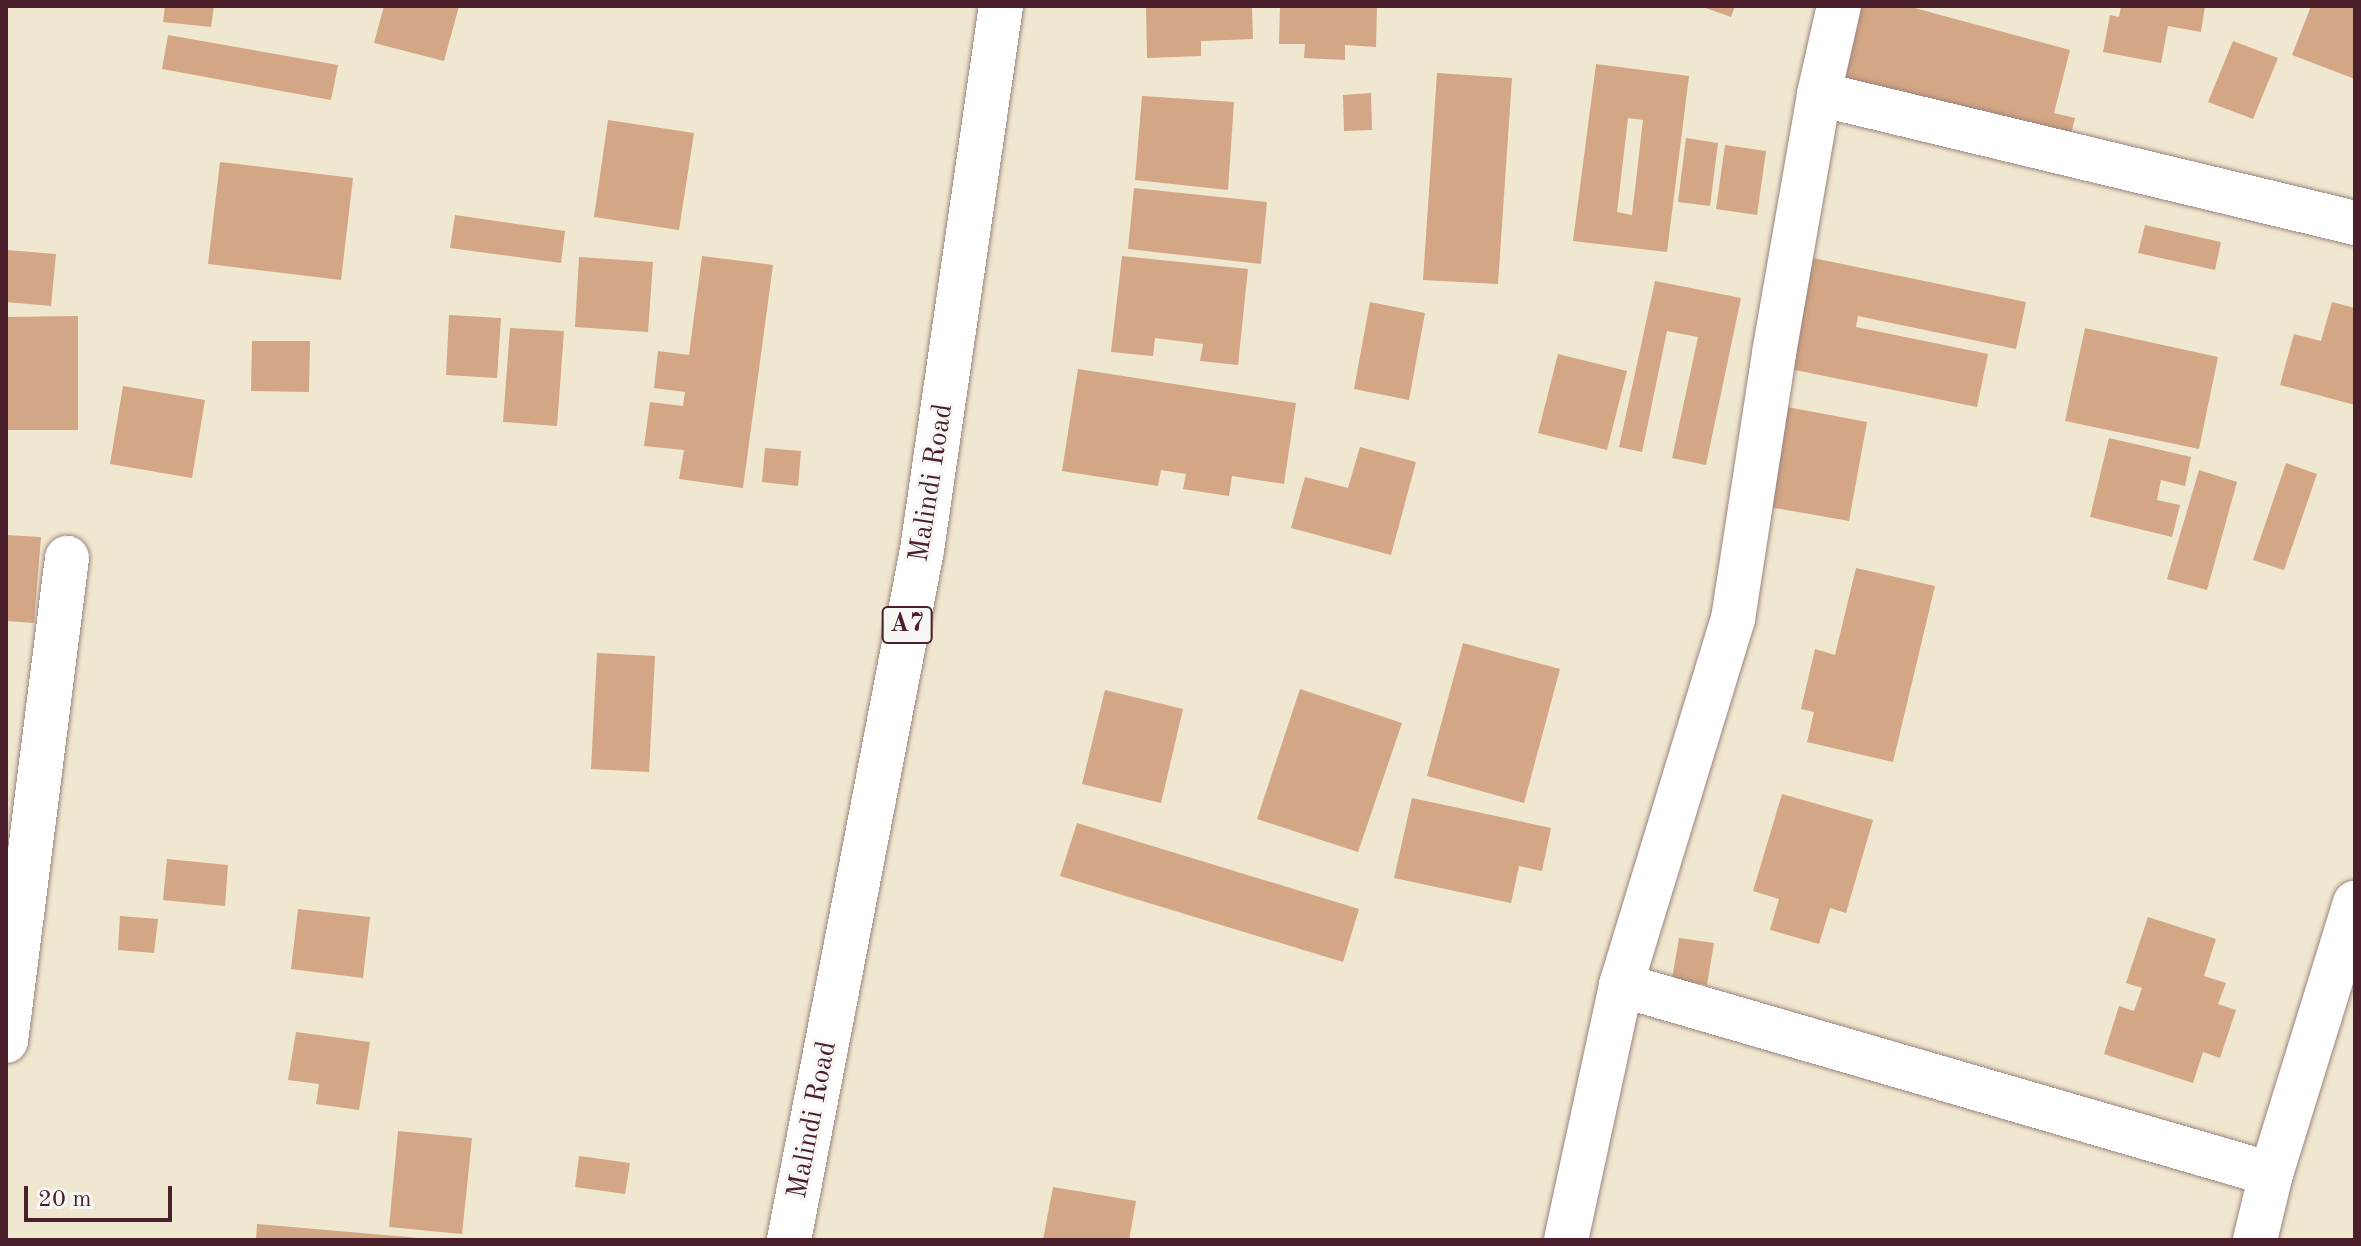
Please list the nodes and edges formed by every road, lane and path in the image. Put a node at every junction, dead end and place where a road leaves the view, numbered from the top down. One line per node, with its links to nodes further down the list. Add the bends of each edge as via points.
1 (1001, 6): 10 (main road, Malindi Road / A7, via 922,550)
2 (1839, 6): 3 (main road)
3 (1819, 94): 4 (main road); 7 (main road, via 1733,619)
4 (2355, 223)
5 (67, 558): 8 (main road)
6 (2355, 903): 9 (main road)
7 (1621, 985): 9 (main road); 11 (main road)
8 (6, 1041)
9 (2271, 1174): 12 (main road)
10 (789, 1240)
11 (1566, 1240)
12 (2255, 1240)

